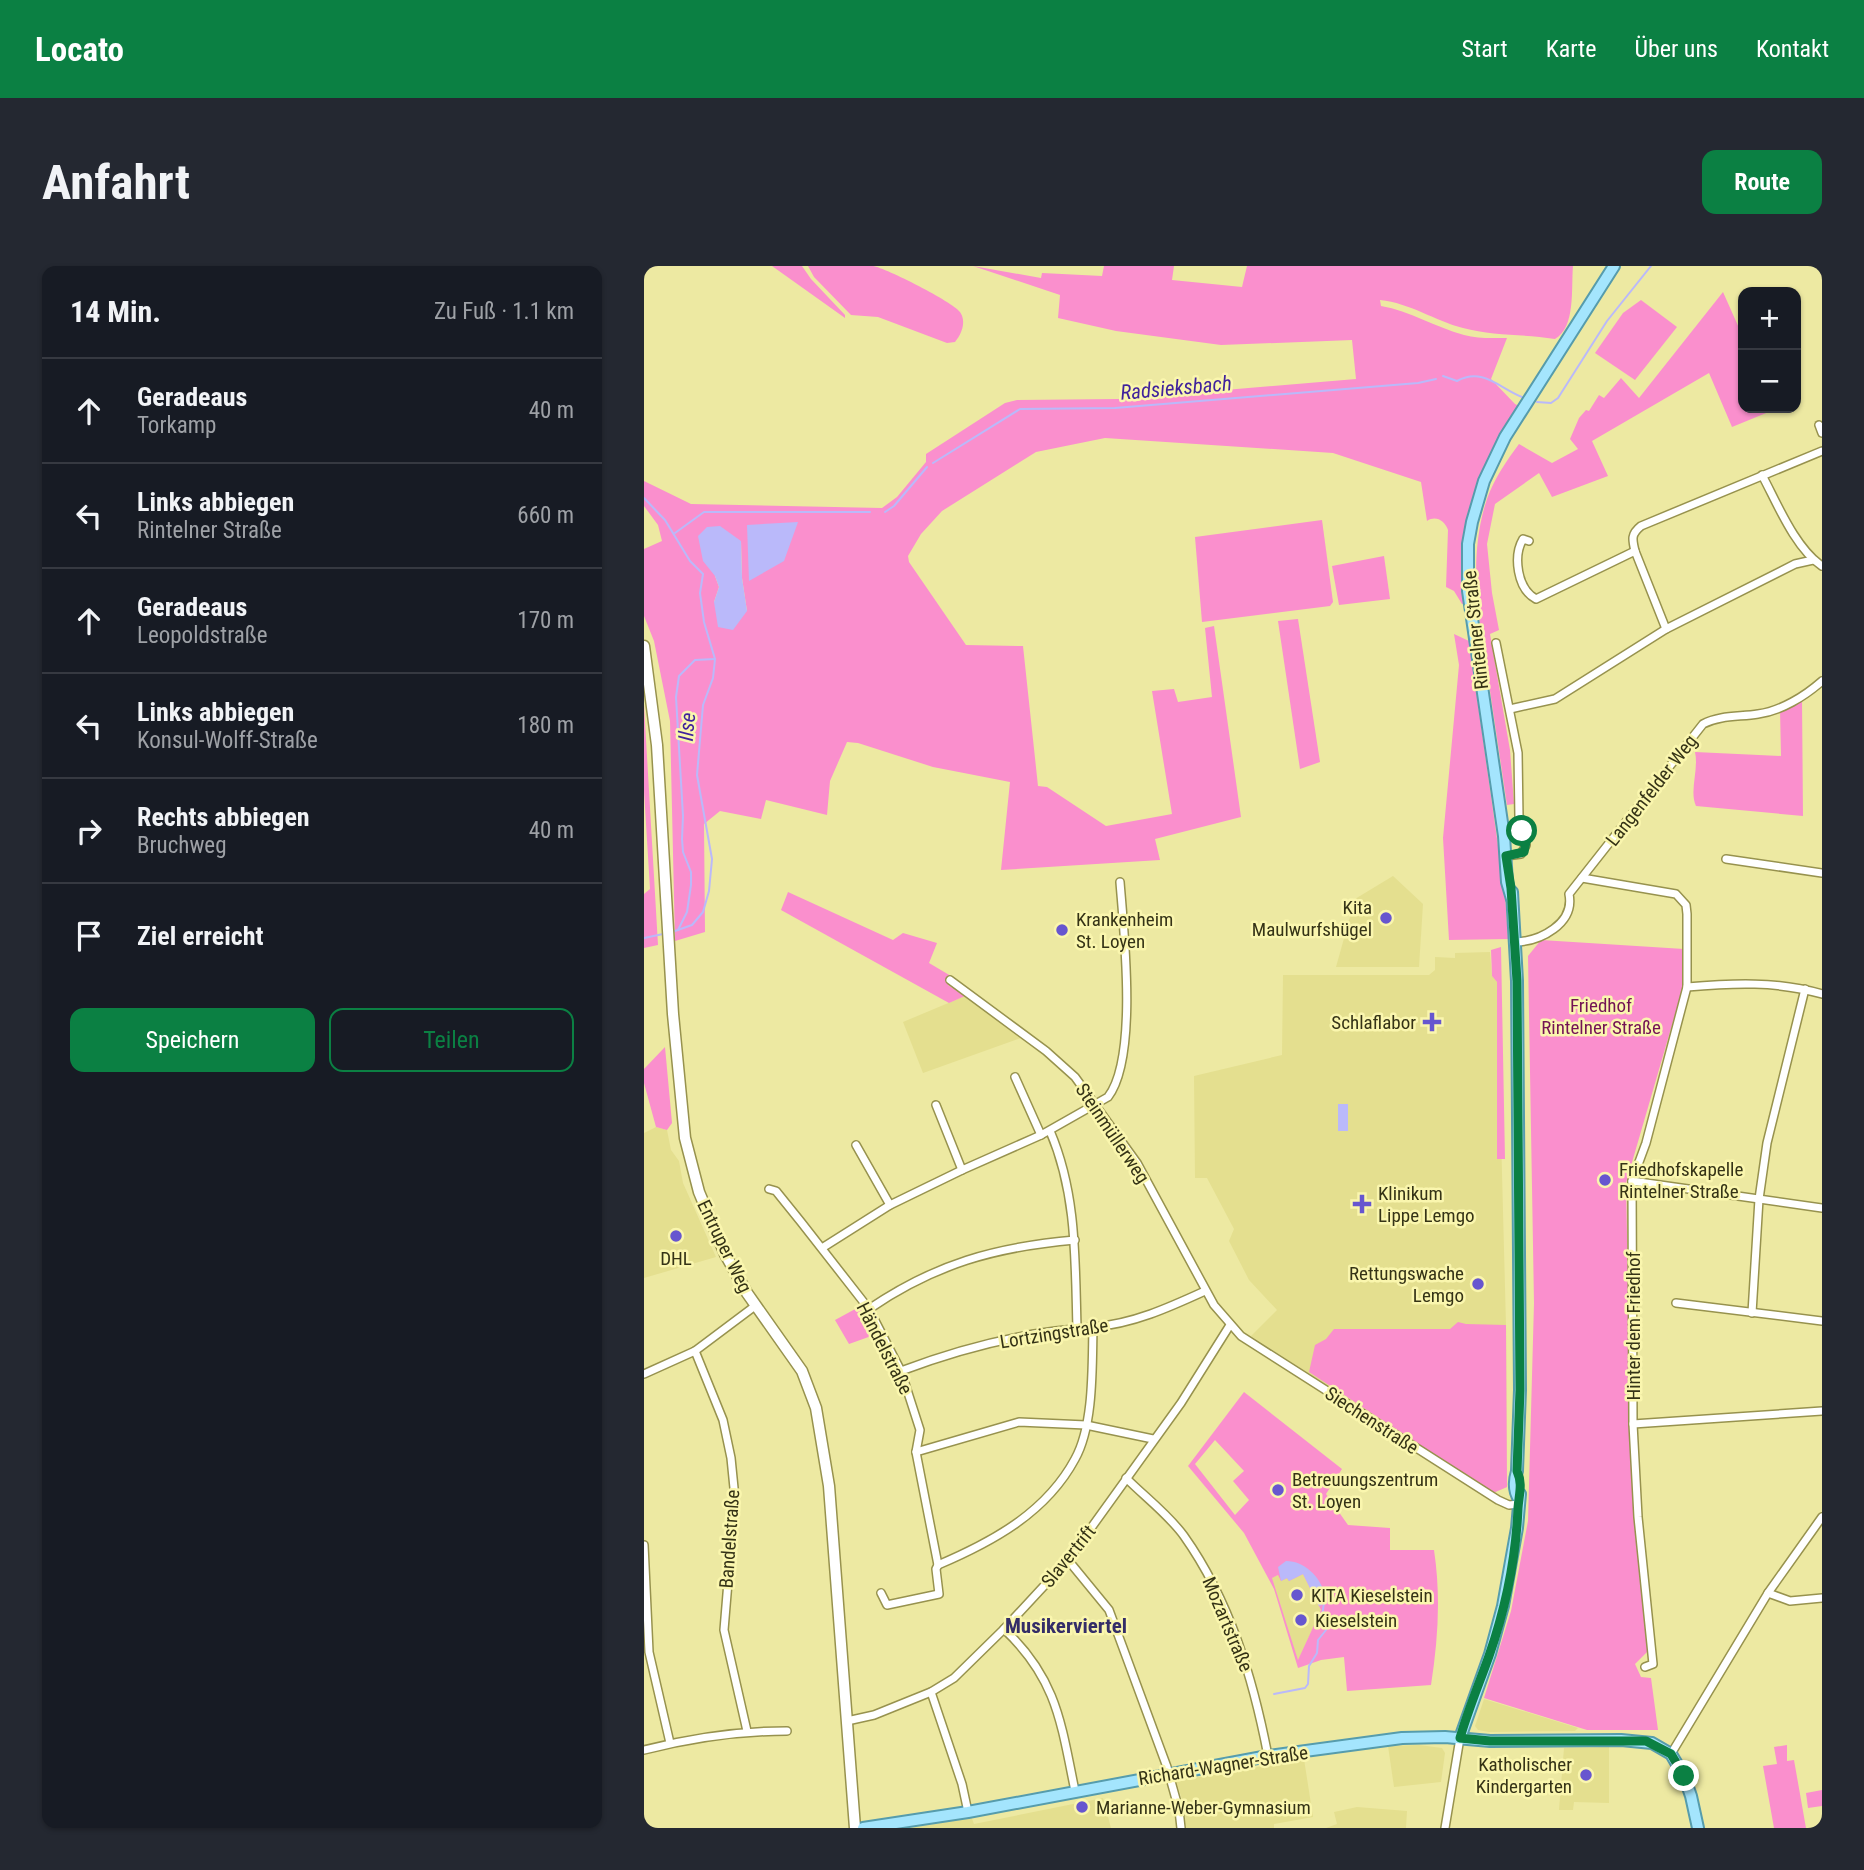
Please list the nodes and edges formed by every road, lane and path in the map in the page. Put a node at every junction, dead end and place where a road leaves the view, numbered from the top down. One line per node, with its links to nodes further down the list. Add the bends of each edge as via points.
1 (1614, 266): 13 (main road, Rintelner Straße, via 1505,437 1484,481 1472,522 1468,591)
2 (1822, 451): 3 (street)
3 (1762, 475): 5 (street, via 1641,526 1632,535); 6 (street)
4 (1529, 541): 5 (street, via 1524,539 1520,545 1518,565 1529,594 1536,599)
5 (1635, 551): 8 (street)
6 (1813, 560): 7 (street); 8 (street, via 1795,564)
7 (1822, 566)
8 (1667, 629): 12 (street, via 1555,699)
9 (1496, 643): 12 (street)
10 (645, 653): 39 (main road, Entruper Weg, via 657,745 678,1086 688,1155 713,1229)
11 (1822, 681): 16 (street, Langenfelder Weg, via 1802,697 1762,714 1703,724)
12 (1510, 709): 13 (street, via 1518,753 1519,818 1526,845 1521,854)
13 (1506, 859): 18 (main road, Rintelner Straße)
14 (1726, 859): 15 (street)
15 (1822, 873)
16 (1582, 878): 18 (street, Langenfelder Weg, via 1569,894 1569,908 1554,929 1536,940); 20 (street, Hinter dem Friedhof, via 1668,892 1682,899 1687,914)
17 (1120, 882): 24 (street, via 1127,988 1121,1067 1114,1089)
18 (1516, 942): 55 (main road, Rintelner Straße, via 1520,1390 1514,1486)
19 (950, 980): 24 (street, Steinmüllerweg, via 1046,1051 1075,1077)
20 (1687, 987): 21 (street, via 1743,982); 30 (street, Hinter dem Friedhof)
21 (1805, 989): 22 (street); 32 (street, via 1767,1143)
22 (1822, 993)
23 (1015, 1077): 27 (street)
24 (1095, 1104): 26 (street); 37 (street, Steinmüllerweg, via 1137,1163)
25 (936, 1105): 29 (street)
26 (1050, 1131): 27 (street); 35 (street, via 1073,1209)
27 (1041, 1135): 29 (street)
28 (856, 1145): 33 (street)
29 (962, 1170): 33 (street)
30 (1632, 1181): 32 (street); 50 (street, Hinter dem Friedhof)
31 (769, 1189): 36 (street, Händelstraße, via 776,1191)
32 (1759, 1199): 34 (street); 41 (street)
33 (890, 1205): 36 (street)
34 (1822, 1208)
35 (1075, 1240): 40 (street, via 977,1255 911,1282); 44 (street)
36 (822, 1248): 40 (street, Händelstraße)
37 (1205, 1291): 43 (street, Steinmüllerweg); 45 (street, Lortzingstraße, via 1163,1310)
38 (1676, 1303): 41 (street)
39 (755, 1306): 46 (street); 66 (main road, Entruper Weg, via 802,1371 816,1409 829,1486)
40 (869, 1310): 47 (street, Händelstraße)
41 (1752, 1312): 42 (street)
42 (1822, 1321)
43 (1230, 1325): 52 (street, Slavertrift); 55 (street, Siechenstraße, via 1498,1500 1509,1505)
44 (1077, 1328): 45 (street, Lortzingstraße); 47 (street, Lortzingstraße, via 979,1345)
45 (1093, 1328): 51 (street)
46 (695, 1350): 48 (street); 67 (street, Bandelstraße, via 723,1420 731,1458 735,1497 724,1630)
47 (901, 1371): 53 (street, Händelstraße, via 920,1430)
48 (644, 1374)
49 (1822, 1411): 50 (street)
50 (1633, 1424): 64 (street, Hinter dem Friedhof, via 1653,1664)
51 (1086, 1425): 52 (street); 53 (street, via 1019,1422); 59 (street, via 1076,1458 1038,1508 984,1546)
52 (1153, 1439): 54 (street, Slavertrift)
53 (915, 1452): 59 (street, Händelstraße)
54 (1126, 1478): 58 (street, Slavertrift); 73 (street, Mozartstraße, via 1182,1534 1218,1592 1249,1671)
55 (1519, 1502): 69 (main road, Rintelner Straße, via 1512,1559 1490,1654)
56 (1822, 1517): 61 (street)
57 (644, 1545): 70 (street, via 649,1652)
58 (1068, 1560): 63 (street, Slavertrift); 74 (street, via 1109,1610)
59 (938, 1565): 60 (street, Händelstraße, via 939,1594 887,1605)
60 (881, 1593)
61 (1768, 1593): 62 (street, via 1790,1601); 72 (street)
62 (1822, 1598)
63 (1004, 1629): 65 (street, Slavertrift, via 969,1665); 75 (street, via 1037,1665 1050,1691)
64 (1645, 1668)
65 (931, 1692): 66 (street, Slavertrift); 76 (street)
66 (847, 1721): 77 (main road, Entruper Weg)
67 (747, 1731): 68 (street); 70 (street)
68 (787, 1731)
69 (1460, 1738): 72 (main road, Richard-Wagner-Straße, via 1652,1742); 73 (main road, Richard-Wagner-Straße, via 1402,1738); 80 (street)
70 (670, 1744): 71 (street)
71 (644, 1750)
72 (1671, 1754): 81 (main road, via 1684,1776)
73 (1269, 1756): 74 (main road, Richard-Wagner-Straße)
74 (1169, 1774): 75 (main road, Richard-Wagner-Straße); 79 (street)
75 (1075, 1791): 76 (main road, Richard-Wagner-Straße)
76 (968, 1812): 78 (main road, Richard-Wagner-Straße)
77 (855, 1828)
78 (863, 1828)
79 (1181, 1828)
80 (1445, 1828)
81 (1698, 1828)

